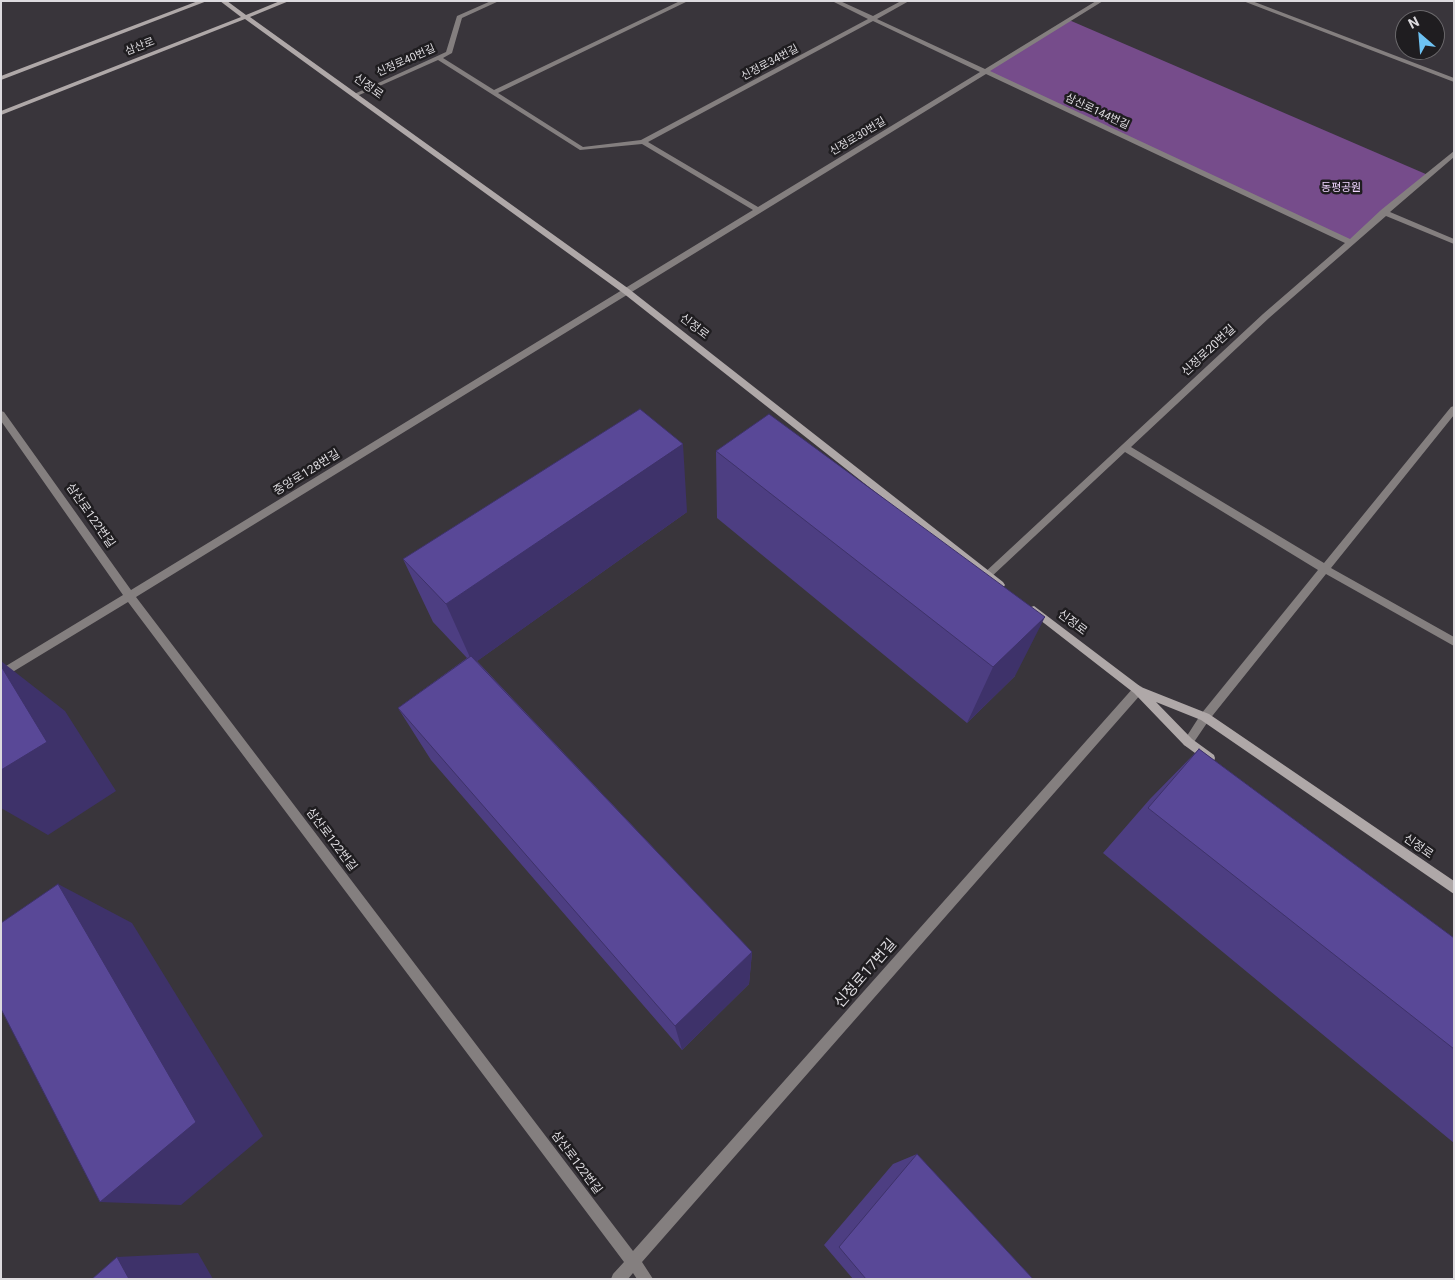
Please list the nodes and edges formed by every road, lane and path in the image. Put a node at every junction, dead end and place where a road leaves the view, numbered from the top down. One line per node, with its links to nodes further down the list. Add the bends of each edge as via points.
1 (204, 1): 14 (main road, 삼산로)
2 (223, 1): 10 (main road, 신정로)
3 (286, 1): 10 (main road, 삼산로)
4 (496, 1): 12 (street, 신정로40번길, via 459,17 449,53)
5 (685, 1): 16 (street)
6 (835, 1): 11 (street, 삼산로144번길)
7 (906, 1): 11 (street, 신정로34번길)
8 (1100, 1): 13 (street, 신정로30번길)
9 (1246, 1): 15 (street)
10 (246, 17): 17 (main road, 신정로); 18 (main road, 삼산로)
11 (874, 19): 13 (street, 삼산로144번길); 19 (street, 신정로34번길)
12 (438, 58): 16 (street, 신정로34번길); 17 (street, 신정로40번길)
13 (986, 71): 21 (street, 신정로30번길); 23 (street, 삼산로144번길)
14 (1, 78)
15 (1454, 80)
16 (493, 93): 19 (street, 신정로34번길, via 582,149)
17 (355, 95): 25 (main road, 신정로)
18 (1, 113)
19 (643, 142): 21 (street)
20 (1454, 153): 22 (street, 신정로20번길)
21 (758, 210): 25 (street, 신정로30번길)
22 (1384, 212): 23 (street, 신정로20번길); 24 (street)
23 (1349, 242): 28 (street, 신정로20번길)
24 (1454, 242)
25 (626, 291): 30 (main road, 신정로); 32 (street, 중앙로128번길)
26 (1454, 409): 29 (street)
27 (1, 414): 32 (street, 삼산로122번길)
28 (1124, 448): 29 (street); 30 (street, 신정로20번길)
29 (1325, 569): 34 (street); 37 (street)
30 (987, 575): 31 (main road, 신정로)
31 (1011, 593)
32 (130, 597): 35 (street, 중앙로128번길); 41 (street, 삼산로122번길)
33 (1027, 605): 36 (main road, 신정로)
34 (1454, 642)
35 (1, 676)
36 (1138, 690): 37 (main road, 신정로); 38 (main road, 신정로); 41 (street, 신정로17번길)
37 (1205, 717): 38 (street); 40 (main road, 신정로)
38 (1188, 742): 39 (main road, 신정로)
39 (1220, 766)
40 (1454, 888)
41 (633, 1262): 42 (street, 신정로17번길); 43 (street, 삼산로122번길)
42 (618, 1279)
43 (646, 1279)

